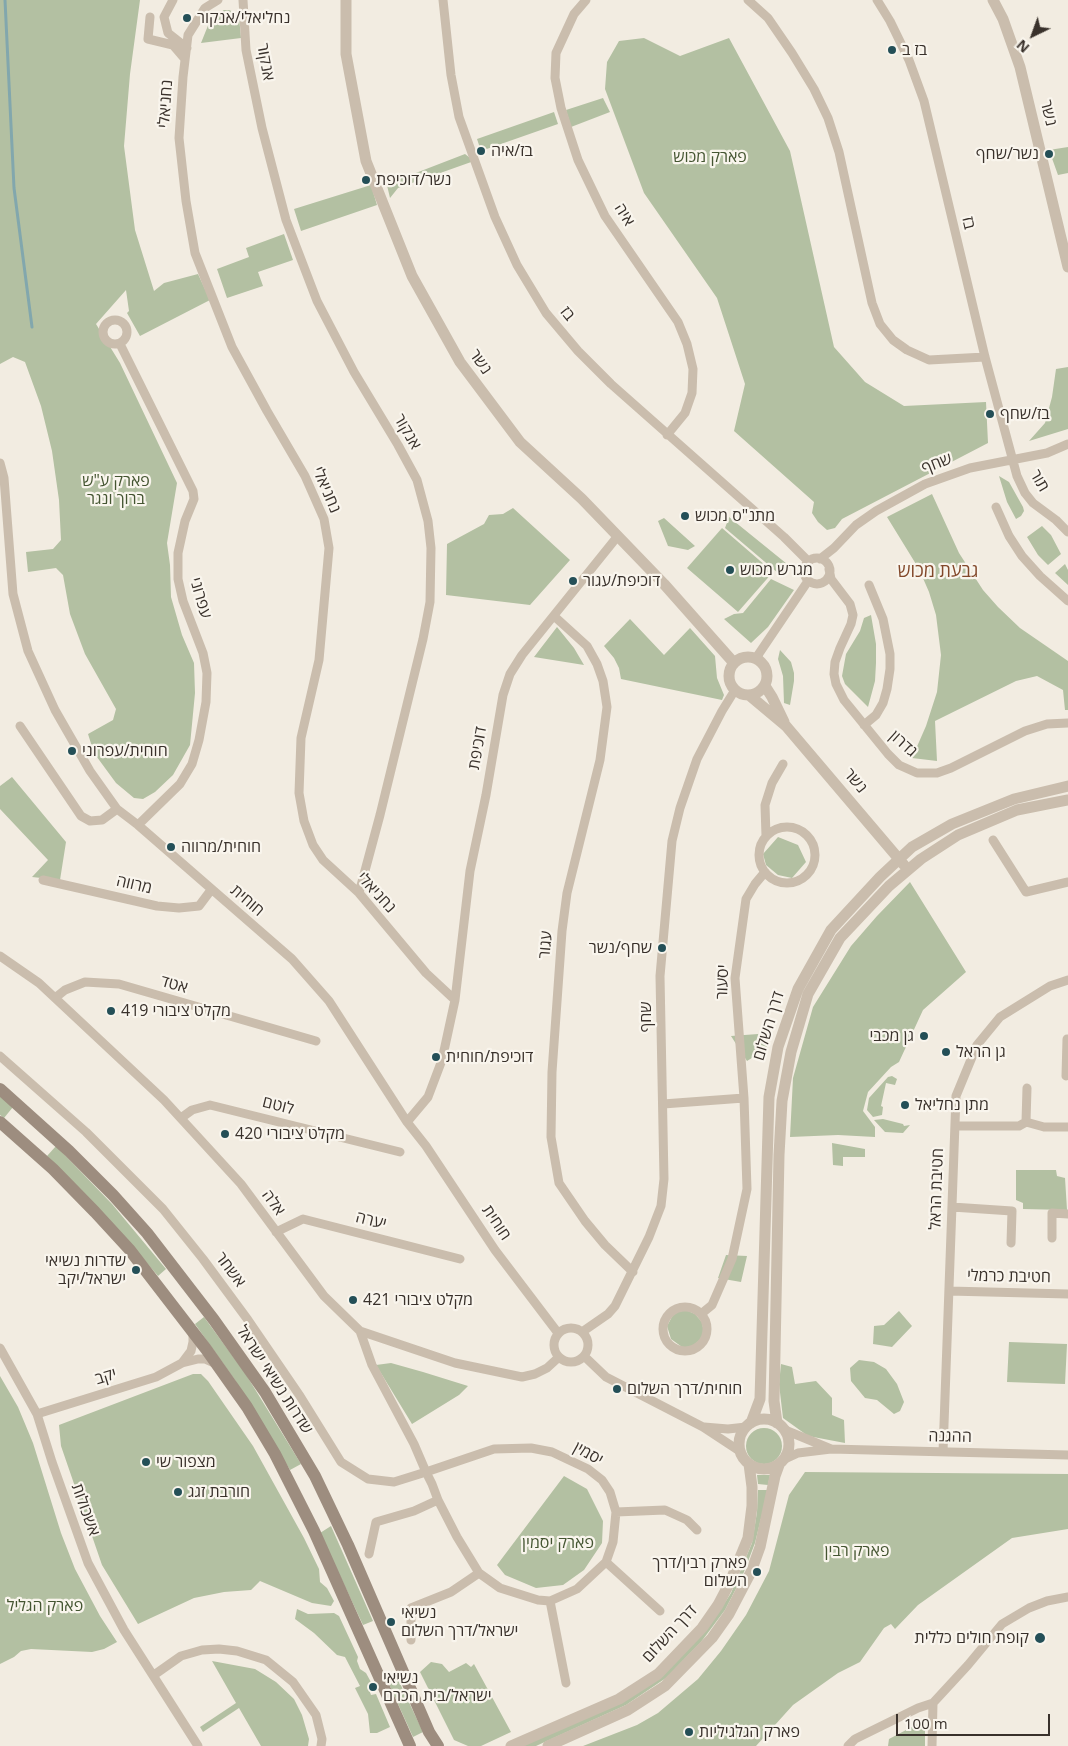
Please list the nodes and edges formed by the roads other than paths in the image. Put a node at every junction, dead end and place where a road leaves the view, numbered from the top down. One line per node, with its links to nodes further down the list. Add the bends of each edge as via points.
1 (173, 0): 11 (street, via 164,17 168,33)
2 (218, 0): 11 (street, נחניאלי, via 205,8 188,35)
3 (242, 0): 55 (street, אנקור, via 246,50 286,220 317,302 417,480 432,548 430,602 422,649)
4 (346, 0): 22 (street, נשר, via 346,54 366,161 412,276 460,362 520,442 582,499)
5 (443, 0): 16 (street, בז, via 459,118 495,217 517,265 546,312 578,351)
6 (586, 0): 16 (street, איה, via 574,14 556,53 555,78 578,160 605,216 678,322 687,344 693,369 692,393 685,413)
7 (748, 0): 15 (street, via 768,18 792,53 828,118 839,152 872,303 880,324 893,340 929,360)
8 (877, 0): 15 (street, בז, via 909,60 924,101)
9 (993, 0): 13 (street, נשר, via 1020,67)
10 (150, 16): 12 (street, via 148,39 173,45)
11 (187, 48): 12 (street, נחניאלי)
12 (185, 59): 55 (street, נחניאלי, via 179,138 195,253 232,347 305,476 324,519 329,548 319,660 301,738 299,793 313,845)
13 (1068, 267)
14 (120, 344): 46 (street, עפרוני, via 193,492 194,499 178,552 178,579 208,673 206,702 192,764 180,784)
15 (985, 357): 18 (street, בז)
16 (667, 435): 25 (street, בז, via 784,537)
17 (1068, 444): 18 (street, שחף, via 1047,453)
18 (1012, 459): 21 (street, תור, via 1029,498); 23 (street, שחף, via 957,472 901,496 856,525)
19 (0, 463): 45 (street, חוחית, via 13,594 28,651 55,710 90,771)
20 (996, 507): 31 (street, via 1022,556)
21 (1068, 532)
22 (617, 537): 32 (street, דוכיפת); 34 (street, נשר)
23 (834, 548): 24 (street, שחף); 26 (street, שחף)
24 (820, 559): 25 (street); 26 (street)
25 (808, 562): 27 (street, via 804,570)
26 (829, 568): 28 (street, via 826,580); 30 (street, גדרון)
27 (808, 581): 28 (street); 33 (street)
28 (818, 584): 30 (street)
29 (869, 585): 39 (street, via 883,619 890,663 883,703 876,716)
30 (840, 592): 39 (street, גדרון, via 850,604 853,615 837,655 835,679 842,696)
31 (1068, 601)
32 (554, 616): 59 (street, דוכיפת, via 522,655 510,674 503,695 470,871); 82 (street, עגור, via 587,646 603,681 606,707 600,760 567,893 562,931 551,1137 559,1183 585,1221)
33 (756, 658): 34 (street, via 744,657); 35 (street, via 766,669 768,678)
34 (734, 663): 36 (street, via 729,677)
35 (765, 686): 37 (street, via 758,693); 41 (street, נשר)
36 (735, 690): 37 (street); 68 (street, שחף, via 697,759 672,842 660,976)
37 (749, 695): 41 (street, נשר)
38 (1068, 723): 39 (street, גדרון, via 1031,728 944,771 924,774 899,765)
39 (864, 725)
40 (20, 726): 45 (street, via 81,816 90,821 102,820)
41 (786, 726): 49 (street, נשר)
42 (784, 764): 47 (street, via 772,783 765,805)
43 (1068, 786): 49 (street, דרך השלום, via 1014,799 952,824 912,847)
44 (1068, 800): 50 (street, דרך השלום, via 1018,810 958,835)
45 (117, 809): 46 (street, חוחית)
46 (138, 825): 54 (street, חוחית)
47 (766, 836): 51 (street, via 759,853); 51 (street, via 776,829 798,829 810,839 815,854 808,874 798,881 777,881)
48 (993, 840): 53 (street, via 1026,892)
49 (899, 859): 50 (street, נשר); 96 (street, דרך השלום, via 831,930 798,989 778,1047 769,1097 760,1399)
50 (908, 870): 98 (street, דרך השלום, via 840,938 808,994 791,1052 782,1101 779,1154 774,1394)
51 (765, 872): 67 (street, יסעור, via 746,900 736,978)
52 (44, 880): 54 (street, מרווה, via 157,906 179,908 199,906)
53 (1068, 882)
54 (211, 890): 71 (street, חוחית, via 292,959 329,1001)
55 (358, 894): 59 (street, נחניאלי, via 426,973)
56 (0, 956): 58 (street, אלה)
57 (1068, 980): 73 (street, חטיבת הראל, via 1050,986 1000,1017 977,1045 956,1096)
58 (55, 998): 61 (street, אטד, via 85,982 119,984); 69 (street, אלה)
59 (455, 1000): 71 (street, דוכיפת, via 442,1060 428,1097)
60 (1067, 1039): 62 (street)
61 (316, 1041)
62 (1067, 1053): 64 (street)
63 (0, 1056): 105 (street, אשחר, via 86,1132 163,1210 248,1320 341,1462 368,1479 394,1482)
64 (1066, 1076)
65 (1027, 1088): 72 (street)
66 (0, 1089): 122 (main road, שדרות נשיאי ישראל, via 69,1151 147,1233 265,1392 314,1476 348,1545)
67 (744, 1098): 68 (street); 85 (street, יסעור, via 747,1189 732,1259 712,1305)
68 (663, 1104): 82 (street, שחף, via 664,1179 660,1206)
69 (181, 1118): 75 (street, לוטם, via 192,1110 210,1105); 78 (street, אלה, via 241,1184)
70 (0, 1122): 86 (main road, via 95,1212)
71 (407, 1122): 89 (street, חוחית, via 495,1250)
72 (1026, 1122): 73 (street, via 1019,1126); 74 (street)
73 (955, 1126): 76 (street, חטיבת הראל)
74 (1068, 1127)
75 (400, 1152)
76 (952, 1207): 80 (street, via 1012,1211); 83 (street, חטיבת הראל)
77 (1068, 1214): 79 (street, via 1052,1213)
78 (276, 1232): 81 (street, יערה, via 302,1219); 87 (street, אלה, via 324,1296)
79 (1052, 1238)
80 (1011, 1243)
81 (460, 1259)
82 (633, 1272): 88 (street, שחף, via 616,1306)
83 (949, 1290): 84 (street, חטיבת כרמלי); 101 (street, חטיבת הראל)
84 (1068, 1294)
85 (701, 1314): 85 (street, via 684,1307 676,1308 668,1315 663,1332 671,1346 686,1350 700,1344 707,1330)
86 (193, 1331): 93 (street, via 191,1351); 94 (main road)
87 (360, 1332): 92 (street, אלה, via 455,1363 522,1377 535,1374); 105 (street, via 372,1365)
88 (582, 1332): 89 (street, via 573,1327); 91 (street, via 588,1346)
89 (558, 1333): 92 (street, via 554,1348)
90 (0, 1348): 95 (street, אשכולות)
91 (584, 1356): 92 (street, via 569,1362); 97 (street, via 606,1377)
92 (559, 1358)
93 (182, 1363): 94 (street, יקב, via 198,1359); 95 (street, יקב, via 156,1377)
94 (218, 1365): 121 (main road, via 275,1454 314,1531)
95 (37, 1414): 116 (street, אשכולות, via 88,1563 124,1630)
96 (748, 1425): 97 (street); 98 (street, via 764,1419); 100 (street, via 740,1439)
97 (703, 1427): 100 (street)
98 (781, 1427): 99 (street, ההגנה); 103 (street, via 789,1441)
99 (831, 1449): 101 (street, ההגנה); 103 (street, ההגנה, via 798,1453)
100 (740, 1452): 104 (street)
101 (943, 1452): 102 (street, ההגנה)
102 (1068, 1455)
103 (782, 1462): 104 (street, via 764,1469); 124 (street, דרך השלום, via 775,1476 760,1547 751,1572 712,1638 665,1686 628,1710)
104 (749, 1464): 123 (street, דרך השלום, via 752,1506 748,1538 730,1582 702,1628 658,1674 619,1699)
105 (426, 1472): 106 (street); 107 (street, יסמין, via 494,1449 531,1448 552,1452 588,1469 602,1480 610,1492)
106 (438, 1500): 109 (street, via 376,1522); 111 (street)
107 (616, 1512): 108 (street, via 665,1510 687,1520); 110 (street, יסמין, via 613,1542)
108 (697, 1530)
109 (369, 1554)
110 (606, 1562): 113 (street, יסמין, via 577,1589); 114 (street)
111 (479, 1573): 113 (street, via 500,1588 530,1598); 115 (street, via 451,1592 411,1608)
112 (1068, 1597): 118 (street, via 1029,1608 1002,1624)
113 (550, 1600): 117 (street)
114 (660, 1611)
115 (411, 1640)
116 (154, 1675): 119 (street, אשכולות); 120 (street, via 181,1656 202,1650 237,1651 266,1660 293,1682 316,1714)
117 (566, 1683)
118 (932, 1703): 125 (street, via 855,1738); 126 (street)
119 (195, 1745)
120 (321, 1746)
121 (410, 1746)
122 (438, 1746)
123 (511, 1746)
124 (548, 1746)
125 (848, 1746)
126 (932, 1746)

